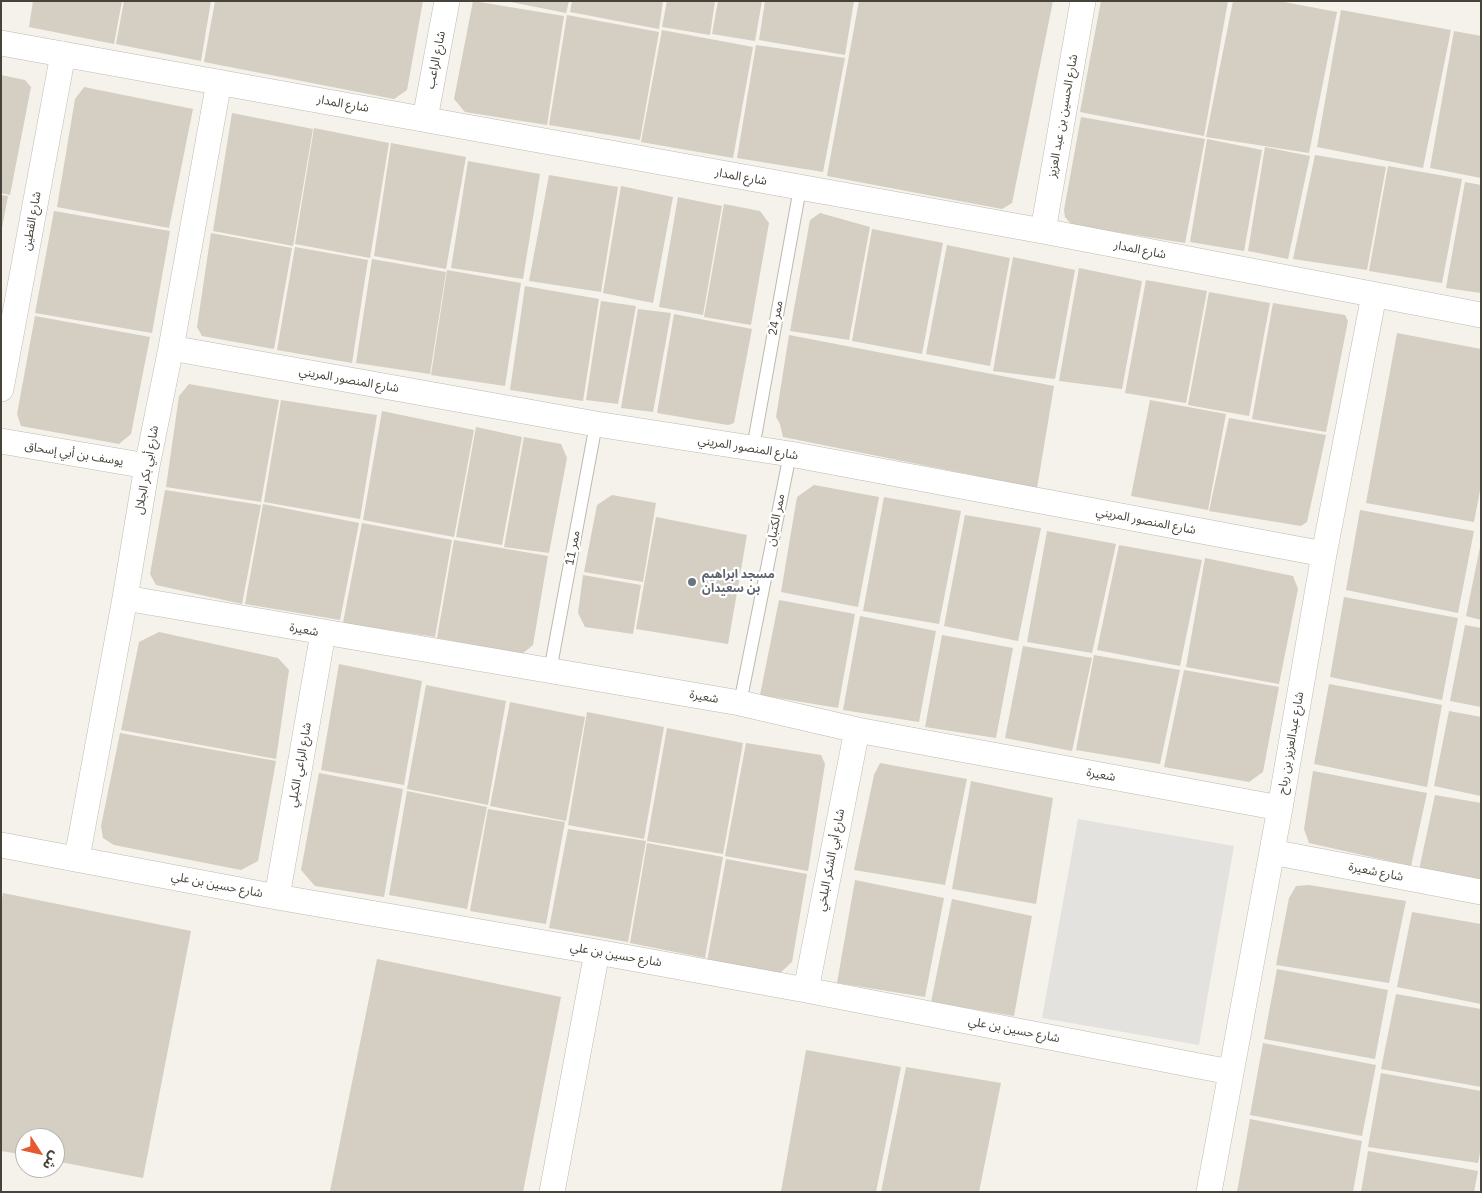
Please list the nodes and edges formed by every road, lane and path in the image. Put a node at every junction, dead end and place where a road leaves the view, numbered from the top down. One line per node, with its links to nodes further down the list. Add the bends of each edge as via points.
1 (447, 1): 6 (street, شارع الراعب)
2 (1083, 1): 8 (street, شارع الحسين بن عبد العزيز)
3 (1, 42): 4 (street, شارع المدار)
4 (63, 54): 5 (street, شارع المدار); 12 (street, شارع القطين)
5 (219, 82): 6 (street, شارع المدار); 11 (street, شارع أبي بكر الجلال)
6 (425, 119): 7 (street, شارع المدار)
7 (800, 188): 8 (street, شارع المدار); 15 (lane, ممر 24)
8 (1042, 231): 9 (street, شارع المدار)
9 (1374, 295): 10 (street, شارع المدار); 18 (street, شارع عبدالعزيز بن رباح)
10 (1481, 315)
11 (171, 348): 13 (street, شارع المنصور المريني); 17 (street, شارع أبي بكر الجلال)
12 (1, 389)
13 (596, 424): 15 (street, شارع المنصور المريني); 21 (lane, ممر 11)
14 (1, 441): 17 (street, يوسف بن أبي إسحاق)
15 (753, 448): 16 (street, شارع المنصور المريني)
16 (790, 454): 18 (street, شارع المنصور المريني); 22 (lane, ممر الكتبان)
17 (147, 466): 19 (street, شارع أبي بكر الجلال)
18 (1324, 554): 24 (street, شارع عبدالعزيز بن رباح)
19 (125, 598): 20 (street, شعيرة); 27 (street, شارع أبي بكر الجلال)
20 (323, 633): 21 (street, شعيرة); 29 (street, شارع الراعي الكبلي)
21 (550, 671): 22 (street, شعيرة)
22 (740, 704): 23 (street, شعيرة)
23 (857, 730): 24 (street, شعيرة); 31 (street, شارع أبي الشكر البلخي)
24 (1280, 808): 26 (street, شارع عبدالعزيز بن رباح)
25 (1, 844): 27 (street, شارع حسين بن علي)
26 (1272, 852): 28 (street, شارع شعيرة); 32 (street, شارع عبدالعزيز بن رباح)
27 (77, 858): 29 (street, شارع حسين بن علي)
28 (1481, 892)
29 (277, 897): 30 (street, شارع حسين بن علي)
30 (597, 952): 31 (street, شارع حسين بن علي); 33 (street)
31 (806, 990): 32 (street, شارع حسين بن علي)
32 (1230, 1072): 34 (street, شارع عبدالعزيز بن رباح)
33 (552, 1192)
34 (1209, 1192)

